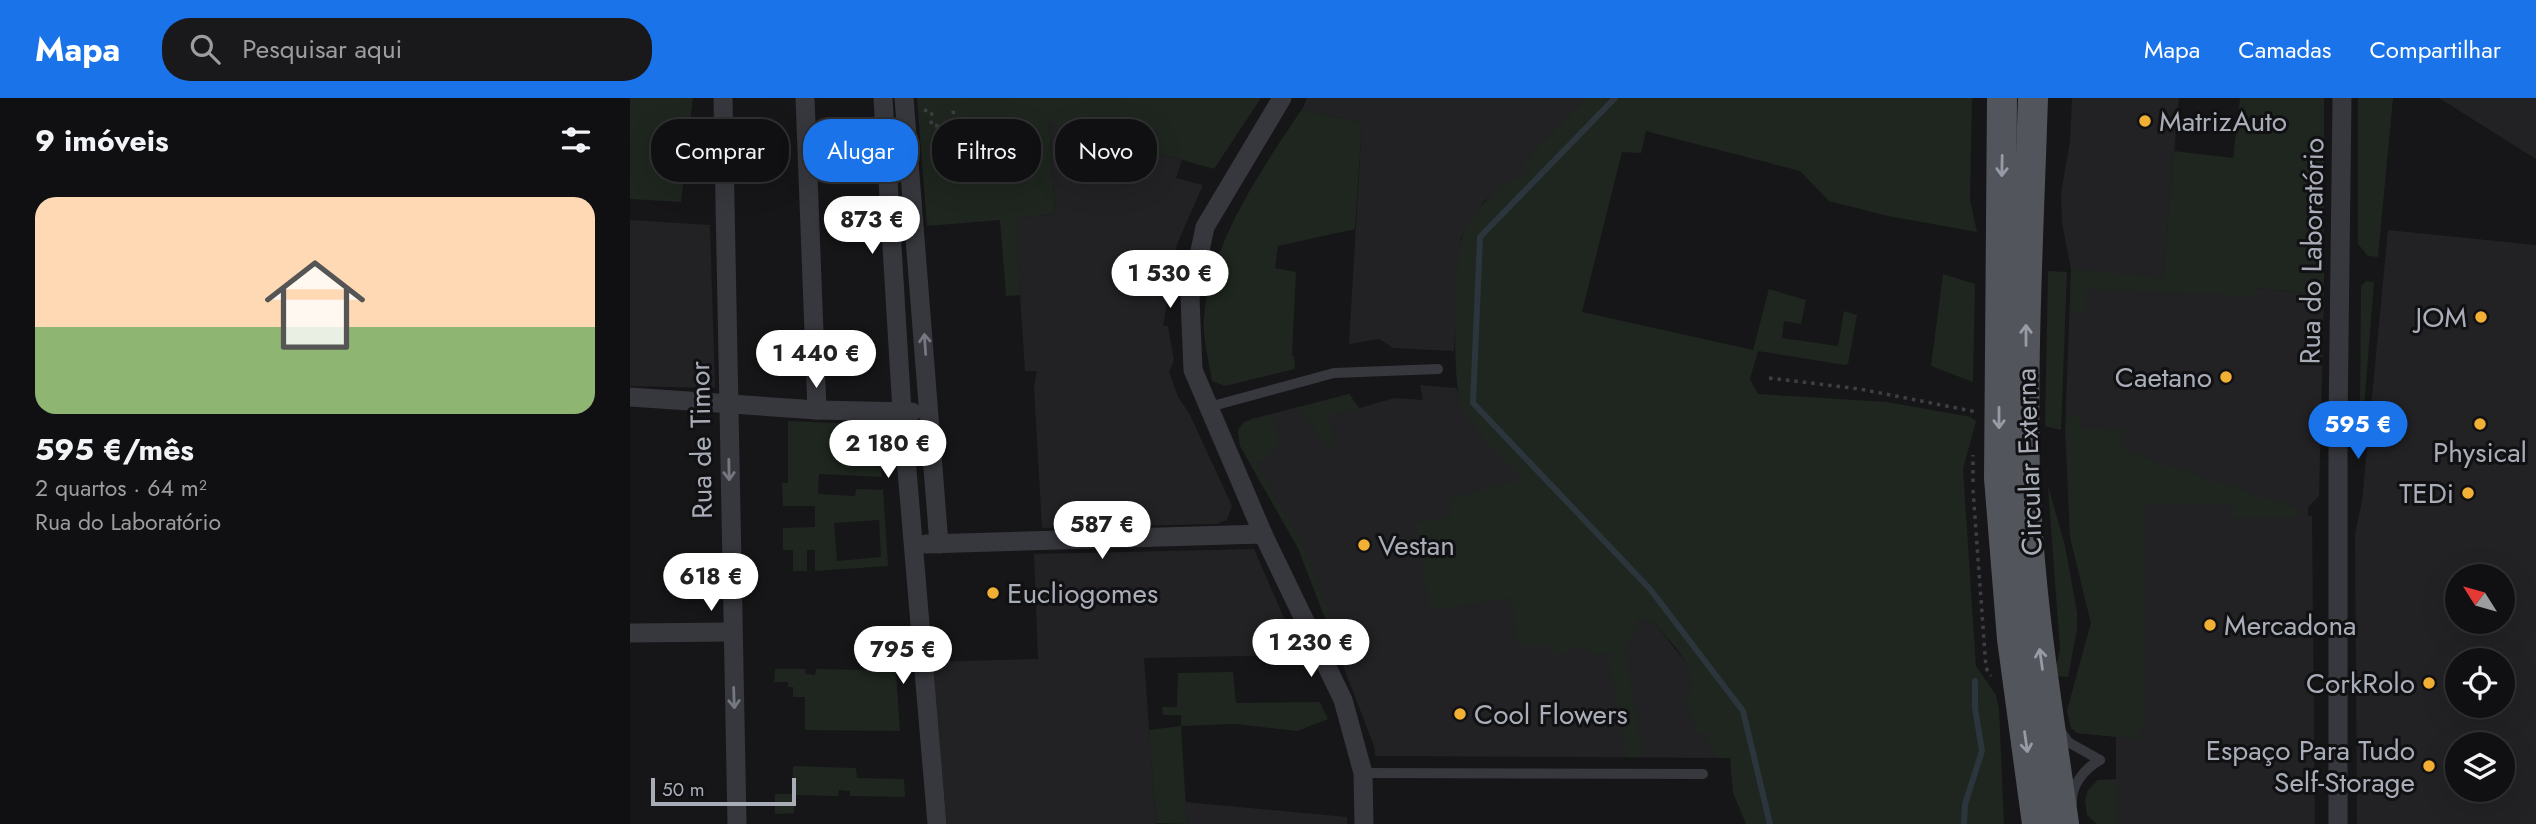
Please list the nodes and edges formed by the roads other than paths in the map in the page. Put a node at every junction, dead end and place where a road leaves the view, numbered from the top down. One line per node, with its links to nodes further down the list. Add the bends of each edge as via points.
1 (723, 98): 11 (street, Rua de Timor)
2 (805, 98): 13 (street)
3 (883, 98): 14 (street)
4 (904, 98): 15 (street, one-way to 4)
5 (1282, 98): 12 (street, via 1205,227 1190,298 1194,370)
6 (2002, 98): 27 (main road, Circular Externa, one-way to 27, via 1999,478 2012,639)
7 (2033, 98): 21 (main road, Circular Externa, one-way to 7, via 2025,477)
8 (2342, 98): 30 (street, Rua do Laboratório)
9 (1438, 369): 12 (lane, via 1335,373)
10 (630, 397): 11 (street)
11 (728, 402): 13 (street); 19 (street, Rua de Timor, one-way to 19)
12 (1209, 407): 16 (street)
13 (817, 410): 14 (street)
14 (902, 412): 15 (street); 18 (street)
15 (930, 412): 17 (street)
16 (1263, 534): 17 (street); 22 (street, via 1343,700)
17 (939, 544): 18 (street)
18 (914, 545): 25 (street)
19 (732, 632): 20 (street); 24 (street, Rua de Timor, one-way to 24)
20 (630, 633)
21 (2047, 702): 28 (main road, Circular Externa); 29 (lane, via 2068,742 2100,760 2080,776 2072,796)
22 (1363, 773): 23 (lane); 26 (street)
23 (1703, 774)
24 (737, 824)
25 (937, 824)
26 (1364, 824)
27 (2037, 824)
28 (2064, 824)
29 (2075, 824)
30 (2338, 824)

